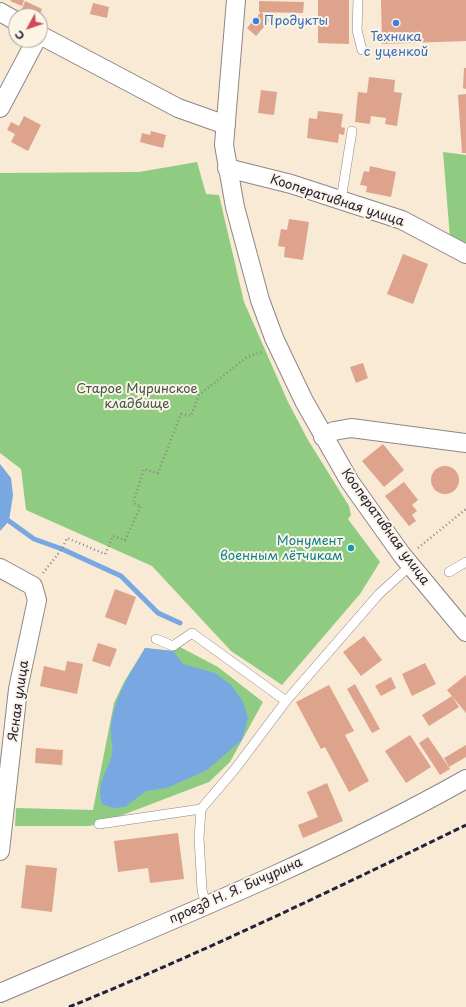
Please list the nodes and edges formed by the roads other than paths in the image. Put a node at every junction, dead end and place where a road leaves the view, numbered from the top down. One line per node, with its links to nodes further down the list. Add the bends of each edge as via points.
1 (236, 0): 7 (street, Кооперативная улица)
2 (358, 0): 5 (lane, via 357,30)
3 (48, 39): 7 (street, via 178,108)
4 (32, 48): 6 (street)
5 (362, 50)
6 (0, 108)
7 (226, 125): 9 (street, Кооперативная улица, via 224,145)
8 (352, 131): 10 (lane)
9 (227, 168): 10 (street, Кооперативная улица); 12 (street, Кооперативная улица, via 260,300 274,338)
10 (341, 200): 11 (street, Кооперативная улица, via 402,220)
11 (466, 254)
12 (323, 437): 13 (street, via 334,431 351,428); 14 (street, Кооперативная улица, via 350,482)
13 (466, 443)
14 (412, 558): 18 (street, Кооперативная улица); 20 (lane)
15 (466, 562): 17 (lane)
16 (0, 568): 24 (street, Ясная улица, via 35,593 18,689)
17 (449, 572)
18 (466, 632)
19 (156, 639): 20 (lane, via 173,646 192,633)
20 (286, 701): 22 (lane, via 235,770)
21 (466, 779): 25 (street, проезд Н. Я. Бичурина, via 399,816)
22 (201, 809): 23 (lane); 25 (lane, via 198,838 202,890)
23 (99, 824)
24 (0, 851)
25 (206, 905): 26 (street, проезд Н. Я. Бичурина)
26 (0, 993)

